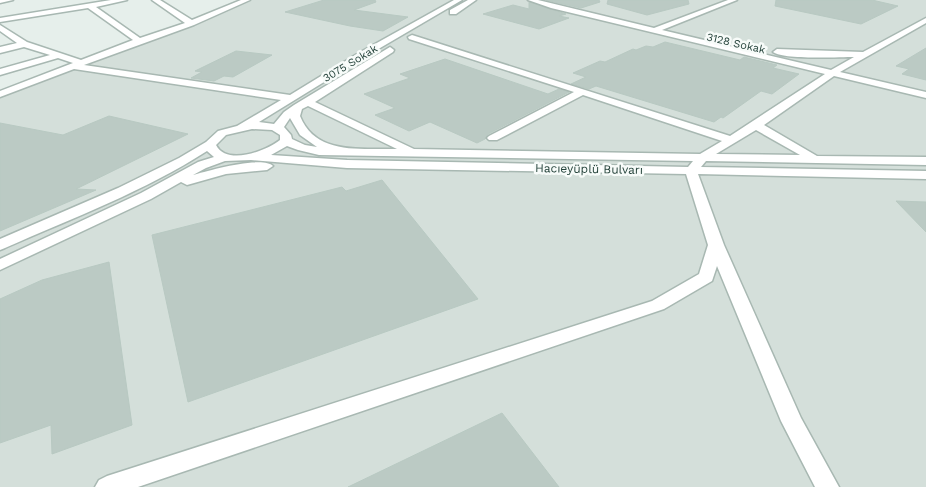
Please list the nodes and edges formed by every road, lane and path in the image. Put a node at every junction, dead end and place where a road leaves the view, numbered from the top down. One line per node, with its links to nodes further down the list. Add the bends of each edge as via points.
1 (10, 0): 9 (street)
2 (124, 0): 12 (street)
3 (154, 0): 15 (street)
4 (247, 0): 15 (street)
5 (478, 0): 10 (street)
6 (519, 0): 11 (street, 3128 Sokak)
7 (531, 0): 11 (street, 3128 Sokak)
8 (734, 0): 17 (street)
9 (0, 1)
10 (463, 1): 19 (street, 3075 Sokak); 33 (street, 3075 Sokak)
11 (548, 3): 17 (street, 3128 Sokak); 18 (street, 3128 Sokak)
12 (90, 6): 13 (street); 20 (street)
13 (0, 20)
14 (926, 20): 24 (street)
15 (191, 23): 20 (street)
16 (0, 27): 21 (street)
17 (662, 27): 18 (street); 23 (street, 3128 Sokak)
18 (653, 31): 27 (street, 3128 Sokak)
19 (412, 37): 30 (street); 33 (street, 3075 Sokak)
20 (139, 41): 26 (street)
21 (24, 44): 22 (street); 25 (street)
22 (0, 50)
23 (777, 52): 24 (street); 27 (street, 3128 Sokak)
24 (863, 54): 27 (street)
25 (57, 56): 26 (street); 28 (street)
26 (76, 64): 31 (street); 33 (street)
27 (836, 70): 29 (street, 3128 Sokak); 32 (street, 3128 Sokak); 34 (street)
28 (0, 72)
29 (926, 87)
30 (582, 92): 37 (street); 38 (street)
31 (0, 94)
32 (926, 95)
33 (298, 102): 35 (street, 3075 Sokak); 36 (street, 3075 Sokak); 41 (street, via 297,122 313,141); 42 (street)
34 (756, 125): 38 (street); 45 (street)
35 (242, 127): 36 (street, via 262,125); 40 (street, via 222,134)
36 (278, 128): 39 (street, via 286,136)
37 (493, 138)
38 (732, 140): 48 (street)
39 (286, 141): 41 (street, Hacıeyüplü Bulvarı, via 314,151); 44 (street, via 274,151)
40 (210, 144): 43 (street, via 214,152); 52 (street, via 123,191)
41 (359, 152): 42 (street, Hacıeyüplü Bulvarı)
42 (414, 152): 48 (street, Hacıeyüplü Bulvarı)
43 (225, 157): 44 (street); 50 (street, via 202,165)
44 (252, 157): 47 (street, Hacıeyüplü Bulvarı)
45 (814, 159): 46 (street, Hacıeyüplü Bulvarı); 48 (street, Hacıeyüplü Bulvarı)
46 (926, 161)
47 (347, 164): 48 (street, Hacıeyüplü Bulvarı); 50 (street, via 225,170)
48 (697, 164): 49 (street, Hacıeyüplü Bulvarı); 51 (street)
49 (926, 175)
50 (146, 196): 53 (street)
51 (716, 244): 54 (street, via 706,277 658,305); 55 (street, via 792,421)
52 (0, 245)
53 (0, 265)
54 (106, 487)
55 (827, 487)

